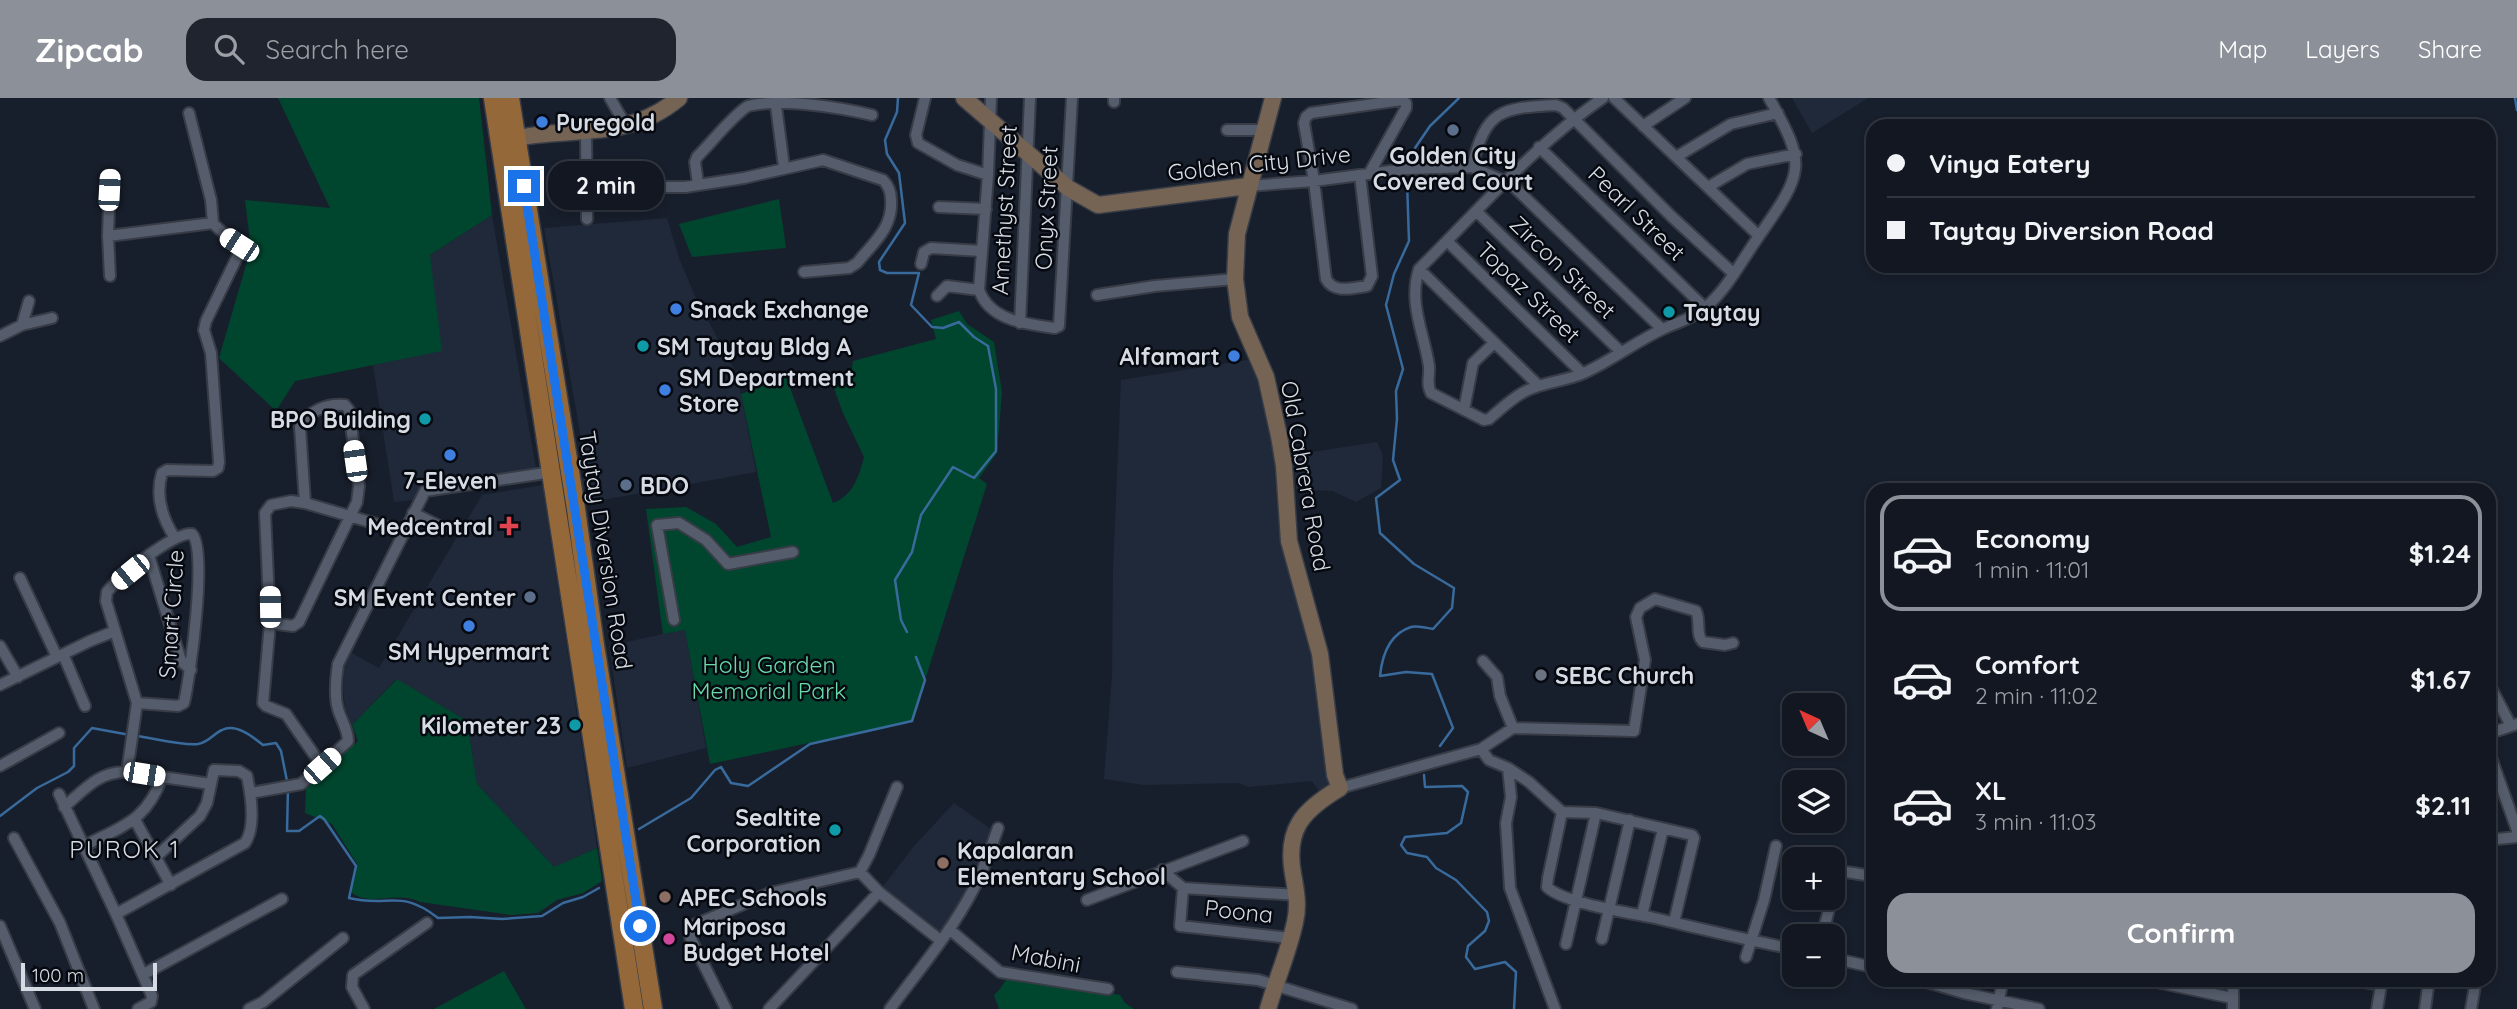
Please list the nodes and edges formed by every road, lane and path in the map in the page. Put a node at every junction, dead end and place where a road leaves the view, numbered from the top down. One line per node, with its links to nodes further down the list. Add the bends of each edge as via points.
1 (494, 98): 26 (main road, Taytay Diversion Road)
2 (510, 98): 26 (main road, Taytay Diversion Road)
3 (610, 98): 21 (street)
4 (679, 98): 21 (street, via 655,116)
5 (925, 98): 35 (street, via 918,143 957,165)
6 (964, 98): 20 (street, Golden City Drive)
7 (991, 98): 20 (street)
8 (1030, 98): 28 (street, Amethyst Street)
9 (1072, 98): 42 (street, Onyx Street)
10 (1273, 98): 24 (street, Old Cabrera Road)
11 (1603, 98): 19 (street)
12 (1614, 98): 22 (street)
13 (1685, 98): 22 (street)
14 (1769, 98): 17 (street)
15 (775, 99): 18 (street, via 805,99); 31 (street); 38 (street, via 745,108 697,157)
16 (189, 113): 47 (street)
17 (1778, 113): 29 (street); 30 (street, via 1731,124)
18 (872, 115)
19 (1573, 118): 27 (street); 32 (street, via 1556,106 1505,110 1484,131); 55 (street)
20 (990, 120): 28 (street, Golden City Drive); 35 (street)
21 (626, 126): 25 (street)
22 (1643, 126): 30 (street)
23 (1227, 130): 24 (street)
24 (1264, 130): 39 (street, Old Cabrera Road)
25 (586, 132): 26 (street); 40 (street)
26 (509, 140): 73 (main road, Taytay Diversion Road); 132 (main road, Taytay Diversion Road)
27 (1539, 147): 36 (street); 62 (street, Pearl Street)
28 (1028, 153): 42 (street, Golden City Drive); 64 (street, Amethyst Street)
29 (1796, 154): 41 (street, via 1747,164); 49 (street, via 1791,186)
30 (1676, 157): 41 (street)
31 (785, 167): 38 (street); 54 (street, via 828,161 883,180 890,190 890,221 856,263 849,268)
32 (1472, 167): 33 (street, Golden City Drive); 36 (street, Golden City Drive)
33 (1365, 174): 37 (street, Golden City Drive); 37 (street, via 1406,108 1401,100 1306,117); 37 (street, via 1372,276 1367,285 1351,289 1335,288 1326,279)
34 (110, 175): 48 (street)
35 (988, 175): 44 (street)
36 (1505, 180): 45 (street); 66 (street, Golden City Drive)
37 (1314, 181): 39 (street, Golden City Drive)
38 (698, 184): 40 (street)
39 (1248, 186): 42 (street, Golden City Drive, via 1098,205); 57 (street, Old Cabrera Road, via 1237,234)
40 (587, 187): 46 (street)
41 (1708, 187): 49 (street)
42 (1068, 188): 64 (street, Onyx Street, via 1059,326)
43 (939, 207): 44 (street)
44 (986, 209): 51 (street)
45 (1476, 211): 50 (street); 69 (street, Zircon Street)
46 (587, 219)
47 (213, 223): 48 (street); 79 (street, via 241,249 204,330 211,353 219,462 213,471 162,473 162,513)
48 (108, 236): 56 (street)
49 (1759, 236): 55 (street)
50 (1447, 241): 53 (street); 70 (street, Topaz Street)
51 (982, 251): 52 (street, via 931,248 924,252); 58 (street)
52 (921, 264)
53 (1419, 269): 68 (street); 72 (street, via 1414,303 1430,369 1428,387)
54 (804, 272)
55 (1734, 274): 62 (street)
56 (110, 276)
57 (1234, 279): 59 (street); 109 (street, Old Cabrera Road, via 1240,317 1272,400 1284,466 1289,541 1320,654)
58 (979, 290): 60 (street, via 947,286); 64 (street, via 1006,319)
59 (1097, 295)
60 (937, 296)
61 (29, 301): 65 (street)
62 (1705, 308): 66 (street)
63 (52, 318): 65 (street)
64 (1020, 323)
65 (22, 325): 67 (street)
66 (1662, 329): 69 (street)
67 (0, 336)
68 (1494, 343): 71 (street); 72 (street, via 1473,363)
69 (1621, 352): 70 (street)
70 (1582, 373): 71 (street)
71 (1539, 386): 72 (street, via 1520,394 1487,420)
72 (1464, 410)
73 (552, 472): 75 (street, via 425,491); 134 (main road, Taytay Diversion Road)
74 (305, 503): 76 (street); 76 (street, via 300,427 323,407 345,405 359,486); 84 (street, via 277,503 265,513)
75 (412, 513): 77 (street); 78 (street)
76 (349, 517): 78 (street); 84 (street, via 299,622 293,626)
77 (443, 528)
78 (404, 532): 102 (street, via 338,664 337,706 348,741)
79 (175, 538): 81 (street, Smart Circle); 90 (street, Smart Circle, via 190,533 198,544)
80 (793, 552): 83 (street, via 728,564 706,540 679,523 657,525)
81 (149, 556): 85 (street, Smart Circle, via 107,592); 90 (street, via 181,661)
82 (20, 578): 88 (street)
83 (674, 620)
84 (270, 623): 102 (street, via 263,703 286,714)
85 (115, 631): 88 (street); 94 (street, Smart Circle)
86 (1733, 643): 97 (street, via 1703,642 1696,611 1655,598 1640,608 1636,617 1645,660 1634,732)
87 (0, 646): 91 (street)
88 (60, 656): 91 (street); 95 (street)
89 (1483, 661): 97 (street, via 1497,677)
90 (191, 670): 94 (street, Smart Circle, via 181,706)
91 (18, 677): 92 (street)
92 (0, 685)
93 (2496, 695): 96 (street)
94 (137, 703): 105 (street)
95 (85, 706)
96 (2514, 725): 98 (street)
97 (1513, 728): 100 (street)
98 (2496, 731)
99 (59, 733): 101 (street)
100 (1481, 749): 103 (street, via 1489,760); 109 (street)
101 (0, 766)
102 (322, 766): 110 (street, via 301,784)
103 (1508, 768): 113 (street); 181 (street, via 1510,888)
104 (2496, 771): 119 (street)
105 (127, 772): 106 (street); 112 (street, via 102,775)
106 (162, 777): 107 (street); 115 (street, via 156,795)
107 (211, 783): 110 (street, via 216,769 239,772 247,776); 126 (street, via 200,816)
108 (897, 788): 128 (street)
109 (1340, 788): 136 (street, via 1300,820 1291,841)
110 (251, 793): 131 (street, via 250,833 244,843)
111 (59, 794): 112 (street)
112 (65, 807): 124 (street)
113 (1562, 812): 114 (street); 139 (street, via 1547,887)
114 (1596, 813): 116 (street); 139 (street)
115 (135, 820): 124 (street); 126 (street)
116 (1630, 820): 118 (street); 140 (street)
117 (998, 828): 146 (street, via 973,890)
118 (1663, 828): 142 (street); 143 (street, via 1693,838)
119 (2517, 830)
120 (2517, 837): 122 (street)
121 (14, 838): 170 (street, via 60,923)
122 (2496, 839)
123 (1243, 841): 127 (street)
124 (84, 846): 141 (street)
125 (1776, 846): 151 (street)
126 (157, 856): 131 (street)
127 (1162, 870): 133 (street); 138 (street)
128 (860, 872): 135 (street); 176 (street, via 770,893 694,925 690,937)
129 (1845, 872): 130 (street)
130 (1866, 875)
131 (171, 885): 141 (street)
132 (634, 886): 134 (main road); 175 (main road, Taytay Diversion Road)
133 (1183, 888): 136 (street); 148 (street, Poona, via 1180,926)
134 (615, 889): 174 (main road, Taytay Diversion Road)
135 (879, 892): 150 (street); 177 (street)
136 (1297, 895): 148 (street)
137 (282, 899): 158 (street)
138 (1087, 900)
139 (1575, 900): 140 (street); 152 (street)
140 (1609, 908): 142 (street); 149 (street)
141 (116, 914): 158 (street)
142 (1642, 915): 143 (street)
143 (1674, 922): 151 (street)
144 (427, 923): 173 (street, via 353,975 352,987)
145 (0, 926): 169 (street)
146 (949, 929): 150 (street); 166 (street, Mabini, via 1000,972)
147 (343, 938): 172 (street)
148 (1290, 938): 159 (street)
149 (1602, 939)
150 (940, 940): 178 (street)
151 (1751, 940): 153 (street); 154 (street)
152 (1566, 944)
153 (1782, 946)
154 (1745, 957)
155 (1845, 961): 156 (street)
156 (1866, 966)
157 (1177, 972): 159 (street)
158 (144, 974): 171 (street, via 153,1000)
159 (1275, 985): 179 (street); 180 (street)
160 (2002, 987): 168 (street)
161 (2172, 987): 167 (street)
162 (2381, 987): 183 (street)
163 (2428, 987): 184 (street)
164 (2475, 987): 185 (street)
165 (1958, 988): 168 (street)
166 (1108, 989)
167 (2232, 1004)
168 (1998, 1005): 182 (street)
169 (35, 1009)
170 (94, 1009)
171 (138, 1009)
172 (249, 1009)
173 (364, 1009)
174 (634, 1009)
175 (653, 1009)
176 (726, 1009)
177 (769, 1009)
178 (890, 1009)
179 (1268, 1009)
180 (1352, 1009)
181 (1555, 1009)
182 (2039, 1009)
183 (2377, 1009)
184 (2425, 1009)
185 (2471, 1009)

